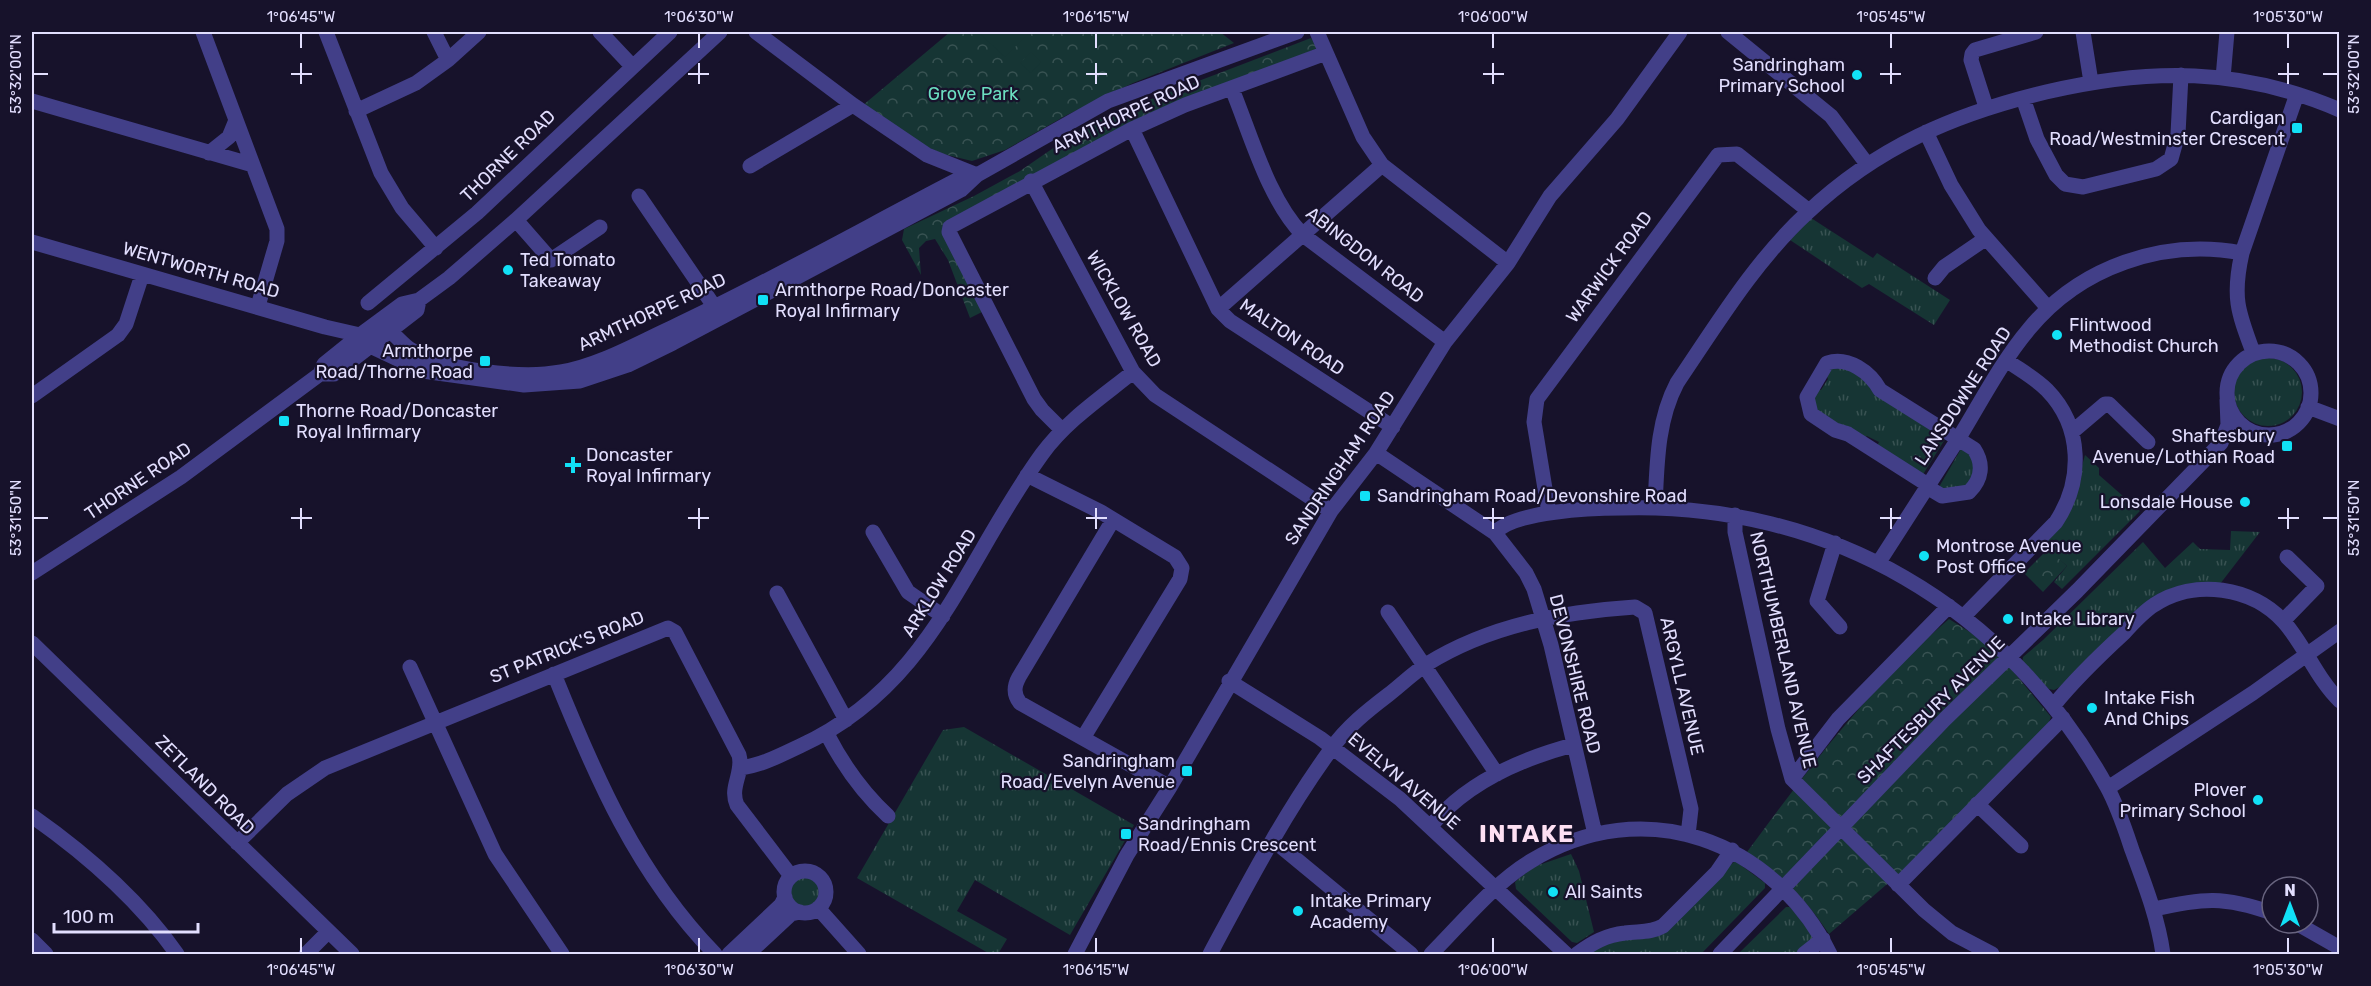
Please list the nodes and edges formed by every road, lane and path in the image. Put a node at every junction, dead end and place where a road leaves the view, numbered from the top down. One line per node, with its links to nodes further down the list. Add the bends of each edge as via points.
1 (203, 32): 31 (street)
2 (326, 32): 30 (street)
3 (434, 32): 18 (street)
4 (479, 32): 18 (street)
5 (600, 32): 19 (street)
6 (670, 32): 19 (street, THORNE ROAD)
7 (720, 32): 43 (street, THORNE ROAD)
8 (756, 32): 27 (street)
9 (1297, 32): 16 (street, ARMTHORPE ROAD)
10 (1317, 32): 17 (street)
11 (1680, 32): 50 (street, SANDRINGHAM ROAD, via 1617,119 1550,196)
12 (1728, 32): 35 (street, via 1831,116)
13 (2036, 32): 28 (street, via 1972,54)
14 (2083, 32): 22 (street)
15 (2227, 32): 21 (street)
16 (1278, 35): 39 (street, ARMTHORPE ROAD, via 1107,101)
17 (1326, 53): 23 (street, ARMTHORPE ROAD); 37 (street, via 1363,137)
18 (448, 60): 30 (street, via 416,83)
19 (632, 66): 48 (street, THORNE ROAD)
20 (2181, 75): 21 (street); 22 (street); 25 (street, via 2178,134 2171,159 2156,169 2083,188 2065,184 2056,176 2037,139)
21 (2223, 78): 24 (street)
22 (2091, 82): 25 (street)
23 (1232, 88): 32 (street, ARMTHORPE ROAD); 45 (street, ABINGDON ROAD, via 1277,199)
24 (2297, 94): 29 (street); 49 (street)
25 (2023, 98): 28 (street)
26 (32, 101): 34 (street)
27 (853, 105): 38 (street); 39 (street, via 927,155)
28 (1986, 107): 33 (street)
29 (2340, 110)
30 (356, 111): 48 (street, via 391,190)
31 (236, 120): 34 (street, via 229,137); 36 (street)
32 (1132, 129): 40 (street, ARMTHORPE ROAD); 57 (street, MALTON ROAD)
33 (1926, 132): 35 (street); 46 (street)
34 (209, 153): 36 (street)
35 (1867, 164): 42 (street)
36 (254, 165): 55 (street, via 275,219 278,241)
37 (1382, 165): 45 (street); 50 (street)
38 (750, 166)
39 (977, 176): 58 (street, ARMTHORPE ROAD, via 961,190)
40 (1031, 181): 64 (street, WICKLOW ROAD); 70 (street, ARMTHORPE ROAD, via 950,227 949,232 1034,399)
41 (639, 196): 58 (street)
42 (1809, 211): 79 (street, via 1746,283 1677,382 1661,431); 81 (street, WARWICK ROAD, via 1737,154 1718,155 1537,399 1534,422)
43 (516, 220): 44 (street, via 551,260); 53 (street, THORNE ROAD)
44 (600, 227)
45 (1303, 235): 57 (street); 61 (street, ABINGDON ROAD)
46 (1985, 239): 52 (street, via 1944,267); 56 (street)
47 (32, 242): 51 (street, WENTWORTH ROAD)
48 (436, 248): 54 (street, THORNE ROAD)
49 (2242, 253): 56 (street, LANSDOWNE ROAD, via 2187,249 2132,260 2089,278); 62 (street, via 2235,297)
50 (1508, 263): 61 (street, SANDRINGHAM ROAD)
51 (142, 275): 55 (street, WENTWORTH ROAD); 65 (street, via 126,324 118,335)
52 (1935, 278)
53 (419, 300): 59 (street, THORNE ROAD, via 417,310); 60 (street, THORNE ROAD, via 402,304)
54 (368, 303)
55 (258, 306): 60 (street, WENTWORTH ROAD)
56 (2048, 308): 63 (street, LANSDOWNE ROAD)
57 (1218, 309): 69 (street, MALTON ROAD, via 1230,321)
58 (718, 312): 59 (street, ARMTHORPE ROAD, via 594,363 532,374 447,363 410,349); 60 (street, ARMTHORPE ROAD, via 628,365 561,384 490,382 423,371)
59 (389, 331): 60 (street, THORNE ROAD)
60 (365, 340): 89 (street, THORNE ROAD, via 334,374 320,374 181,477)
61 (1445, 342): 69 (street, SANDRINGHAM ROAD)
62 (2253, 352): 66 (street, via 2240,360 2231,373); 67 (street, via 2280,352 2303,367 2312,392)
63 (2006, 360): 71 (street, via 2048,391); 73 (street, LANSDOWNE ROAD)
64 (1133, 372): 70 (street, ARKLOW ROAD); 80 (street, WICKLOW ROAD, via 1155,395)
65 (32, 396)
66 (2227, 400): 72 (street, via 2230,412 2241,425); 75 (street, via 2228,425)
67 (2308, 408): 68 (street); 72 (street, via 2302,420 2287,432)
68 (2340, 419)
69 (1393, 427): 76 (street, SANDRINGHAM ROAD)
70 (1062, 430): 77 (street, ARKLOW ROAD)
71 (2072, 432): 74 (street, via 2109,404); 94 (street, via 2076,465 2064,510 2044,536)
72 (2261, 435): 75 (street, SHAFTESBURY AVENUE, via 2242,433)
73 (1958, 439): 78 (street, LANSDOWNE ROAD); 78 (street, via 1972,447 1981,464 1981,473 1972,488 1964,494 1942,496); 78 (street, via 1880,390 1873,378 1849,363 1827,363 1810,389 1807,406 1811,414)
74 (2148, 442)
75 (2221, 442): 101 (street, SHAFTESBURY AVENUE)
76 (1376, 453): 80 (street, SANDRINGHAM ROAD); 85 (street, DEVONSHIRE ROAD)
77 (1027, 475): 83 (street); 93 (street, ARKLOW ROAD)
78 (1928, 486): 88 (street, LANSDOWNE ROAD)
79 (1655, 507): 81 (street); 82 (street)
80 (1331, 511): 105 (street, SANDRINGHAM ROAD)
81 (1549, 513): 85 (street, via 1506,524)
82 (1735, 515): 86 (street); 118 (street, NORTHUMBERLAND AVENUE, via 1735,532)
83 (1113, 520): 106 (street, via 1015,684); 113 (street, via 1189,564)
84 (873, 532): 93 (street, via 908,592)
85 (1496, 533): 95 (street, DEVONSHIRE ROAD, via 1526,573)
86 (1835, 543): 88 (street); 97 (street, via 1817,601)
87 (2287, 557): 96 (street, via 2317,586)
88 (1879, 562): 91 (street)
89 (32, 573)
90 (777, 593): 110 (street)
91 (1949, 606): 94 (street); 118 (street, via 1838,719)
92 (1388, 612): 102 (street)
93 (943, 616): 110 (street, ARKLOW ROAD, via 918,653 885,690)
94 (1964, 616): 101 (street)
95 (1544, 618): 102 (street, ARGYLL AVENUE, via 1494,632); 114 (street, DEVONSHIRE ROAD); 127 (street, ARGYLL AVENUE, via 1635,607 1645,613 1691,809)
96 (2283, 621): 100 (street); 109 (street, via 2261,604 2230,591 2210,588 2173,595 2154,605 2076,678)
97 (1840, 627)
98 (2340, 631): 100 (street)
99 (32, 643): 129 (street, ZETLAND ROAD)
100 (2307, 655): 108 (street); 120 (street)
101 (2010, 657): 109 (street); 125 (street, SHAFTESBURY AVENUE, via 1945,719)
102 (1426, 665): 115 (street, ARGYLL AVENUE, via 1358,718); 117 (street)
103 (410, 667): 111 (street)
104 (554, 674): 111 (street, ST PATRICK'S ROAD); 116 (street, ST PATRICK'S ROAD, via 663,629 672,629 739,755); 151 (street, via 628,839 683,920)
105 (1229, 681): 115 (street, EVELYN AVENUE); 119 (street, SANDRINGHAM ROAD)
106 (1015, 694): 107 (street); 113 (street, via 1020,703)
107 (1000, 698)
108 (2340, 701)
109 (2059, 711): 120 (street); 121 (street)
110 (846, 720): 112 (street, ARKLOW ROAD)
111 (433, 723): 129 (street, ST PATRICK'S ROAD, via 307,778); 150 (street, via 495,854)
112 (827, 734): 116 (street, ARKLOW ROAD, via 768,762); 123 (street, via 842,763 869,799)
113 (1083, 738): 119 (street)
114 (1573, 745): 117 (street); 126 (street, DEVONSHIRE ROAD)
115 (1332, 747): 124 (street, EVELYN AVENUE); 128 (street, ARGYLL AVENUE)
116 (741, 768): 132 (street, via 733,793 737,805)
117 (1497, 774): 124 (street, via 1460,798)
118 (1792, 779): 125 (street, NORTHUMBERLAND AVENUE)
119 (1170, 787): 155 (street, SANDRINGHAM ROAD, via 1127,855)
120 (2108, 788): 138 (street)
121 (1977, 804): 130 (street); 133 (street)
122 (32, 816): 147 (street, via 85,856 146,916)
123 (888, 816)
124 (1431, 826): 134 (street, EVELYN AVENUE)
125 (1841, 830): 133 (street, NORTHUMBERLAND AVENUE); 135 (street, SHAFTESBURY AVENUE)
126 (1595, 834): 127 (street, via 1651,830); 134 (street, via 1542,854)
127 (1688, 835): 131 (street)
128 (1273, 840): 156 (street, ARGYLL AVENUE); 157 (street)
129 (237, 843): 141 (street, ZETLAND ROAD)
130 (2021, 846)
131 (1732, 850): 135 (street); 160 (street, via 1663,926 1613,935)
132 (791, 876): 136 (street, via 785,885); 137 (street, via 808,871 820,877 826,897)
133 (1898, 885): 164 (street, NORTHUMBERLAND AVENUE, via 1952,933)
134 (1498, 888): 158 (street); 159 (street, EVELYN AVENUE)
135 (1785, 889): 143 (street); 161 (street, SHAFTESBURY AVENUE)
136 (785, 897): 140 (street); 152 (street, via 782,905)
137 (819, 908): 140 (street); 154 (street)
138 (2154, 909): 139 (street, via 2210,899 2231,900); 165 (street)
139 (2260, 909)
140 (800, 912): 153 (street, via 791,914)
141 (328, 932): 148 (street); 149 (street, ZETLAND ROAD)
142 (2317, 935): 145 (street)
143 (1823, 939): 162 (street); 163 (street)
144 (32, 940): 146 (street)
145 (2340, 948)
146 (46, 954)
147 (177, 954)
148 (306, 954)
149 (352, 954)
150 (562, 954)
151 (714, 954)
152 (729, 954)
153 (748, 954)
154 (859, 954)
155 (1075, 954)
156 (1210, 954)
157 (1411, 954)
158 (1431, 954)
159 (1566, 954)
160 (1577, 954)
161 (1720, 954)
162 (1804, 954)
163 (1830, 954)
164 (1992, 954)
165 (2163, 954)

